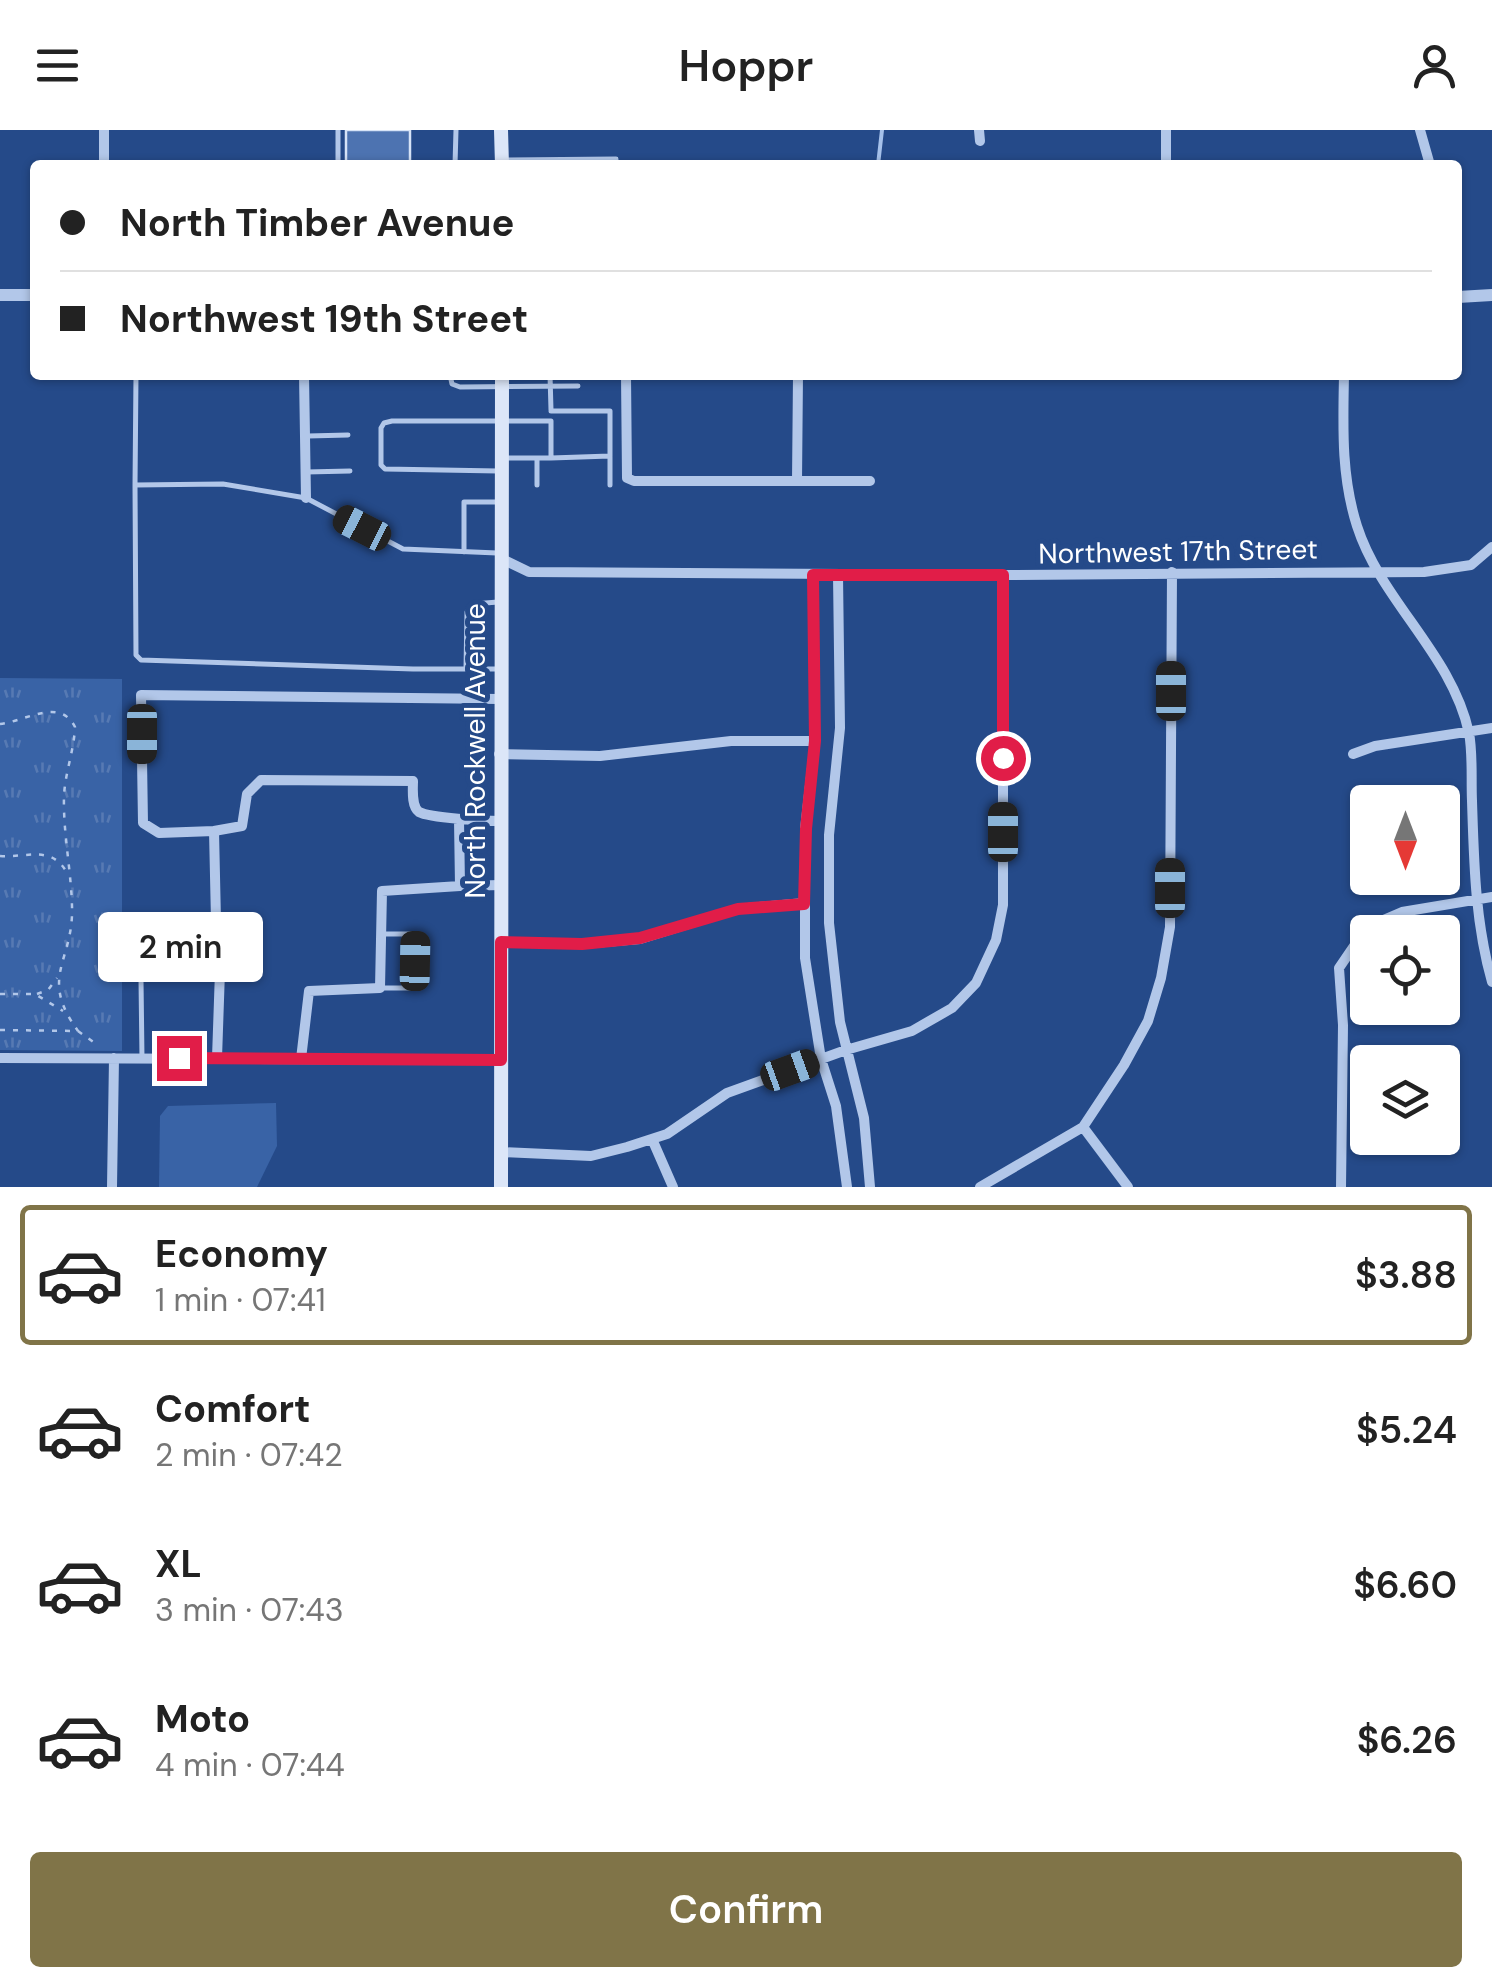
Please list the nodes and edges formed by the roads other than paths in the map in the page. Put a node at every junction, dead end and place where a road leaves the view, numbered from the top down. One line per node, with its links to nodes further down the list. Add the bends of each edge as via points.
1 (104, 130): 7 (street)
2 (338, 130): 8 (lane)
3 (456, 130): 9 (lane)
4 (502, 130): 10 (main road)
5 (1166, 130): 13 (street)
6 (1420, 130): 14 (street)
7 (104, 160)
8 (338, 160)
9 (456, 160)
10 (502, 160)
11 (590, 160): 12 (lane)
12 (616, 160)
13 (1166, 160)
14 (1429, 160)
15 (0, 295): 16 (street)
16 (30, 295)
17 (1492, 296): 18 (street)
18 (1462, 297)
19 (136, 380): 42 (lane)
20 (304, 380): 33 (street)
21 (452, 380): 26 (lane, via 455,386)
22 (550, 380): 27 (lane)
23 (626, 380): 40 (street, via 627,478)
24 (798, 380): 40 (street)
25 (1344, 380): 50 (street, via 1343,466 1358,528)
26 (502, 381): 27 (lane); 31 (main road, North Rockwell Avenue)
27 (550, 386): 28 (lane); 29 (lane)
28 (578, 386)
29 (551, 411): 30 (lane); 34 (lane, via 610,411)
30 (551, 420): 31 (lane); 36 (lane)
31 (501, 421): 37 (main road, North Rockwell Avenue); 37 (lane, via 384,423 381,465)
32 (348, 435): 33 (lane)
33 (305, 436): 39 (street)
34 (610, 456): 36 (lane); 44 (lane)
35 (537, 458): 36 (lane); 37 (lane); 43 (lane)
36 (551, 458)
37 (501, 464): 46 (main road, North Rockwell Avenue)
38 (350, 471): 39 (lane)
39 (306, 472): 45 (street)
40 (797, 481): 41 (street)
41 (870, 481)
42 (134, 485): 45 (lane, via 224,484); 57 (lane, via 141,660)
43 (538, 485)
44 (610, 485)
45 (306, 498): 48 (lane, via 403,549)
46 (500, 502): 48 (lane, via 464,502); 49 (main road, North Rockwell Avenue)
47 (1492, 547): 50 (street, Northwest 17th Street, via 1472,565)
48 (464, 552): 49 (lane)
49 (500, 556): 52 (street, Northwest 17th Street, via 529,572); 55 (main road, North Rockwell Avenue)
50 (1380, 571): 51 (street, Northwest 17th Street); 60 (street, via 1446,674)
51 (1172, 572): 54 (street, Northwest 17th Street); 85 (street, via 1170,927 1148,1021)
52 (813, 575): 53 (street, Northwest 17th Street); 61 (street)
53 (838, 575): 54 (street, Northwest 17th Street); 77 (street, via 840,728 829,923)
54 (1003, 575): 77 (street, via 1003,905 996,940 976,983 952,1008 912,1031)
55 (500, 602): 56 (main road, North Rockwell Avenue); 57 (lane, via 472,604)
56 (500, 668): 57 (lane); 58 (main road, North Rockwell Avenue)
57 (466, 669)
58 (500, 699): 62 (main road, North Rockwell Avenue); 66 (street, via 142,695 143,824 160,833)
59 (1492, 728): 60 (street)
60 (1468, 732): 63 (street); 70 (street)
61 (815, 741): 62 (street, via 600,756); 71 (street)
62 (500, 754): 65 (main road, North Rockwell Avenue)
63 (1352, 754)
64 (459, 820): 65 (street); 66 (street, via 418,811 413,780 261,780 247,794 242,826); 68 (street)
65 (500, 822): 67 (main road, North Rockwell Avenue)
66 (214, 831): 81 (street, via 221,942)
67 (500, 885): 68 (street); 73 (main road, North Rockwell Avenue)
68 (460, 886): 72 (street, via 382,890)
69 (1492, 896): 70 (street)
70 (1475, 898): 75 (street); 95 (street, via 1402,912 1367,927 1338,968)
71 (804, 904): 73 (street, via 738,909 640,938); 83 (street)
72 (380, 934): 76 (street); 76 (lane, via 416,934 415,988)
73 (501, 942): 84 (main road, North Rockwell Avenue)
74 (141, 980): 80 (lane)
75 (1492, 982)
76 (380, 988): 82 (street, via 310,991)
77 (846, 1050): 83 (street); 92 (street, via 864,1118)
78 (110, 1054): 79 (street); 80 (street); 88 (street)
79 (0, 1058)
80 (142, 1058): 81 (street)
81 (217, 1058): 82 (street)
82 (300, 1059): 84 (street)
83 (821, 1059): 86 (street, via 727,1093); 91 (street)
84 (501, 1060): 87 (main road, North Rockwell Avenue)
85 (1083, 1127): 93 (street); 94 (street)
86 (652, 1139): 87 (street, via 591,1156); 90 (street)
87 (501, 1152): 89 (main road, North Rockwell Avenue)
88 (112, 1187)
89 (501, 1187)
90 (672, 1187)
91 (848, 1187)
92 (870, 1187)
93 (980, 1187)
94 (1128, 1187)
95 (1341, 1187)

